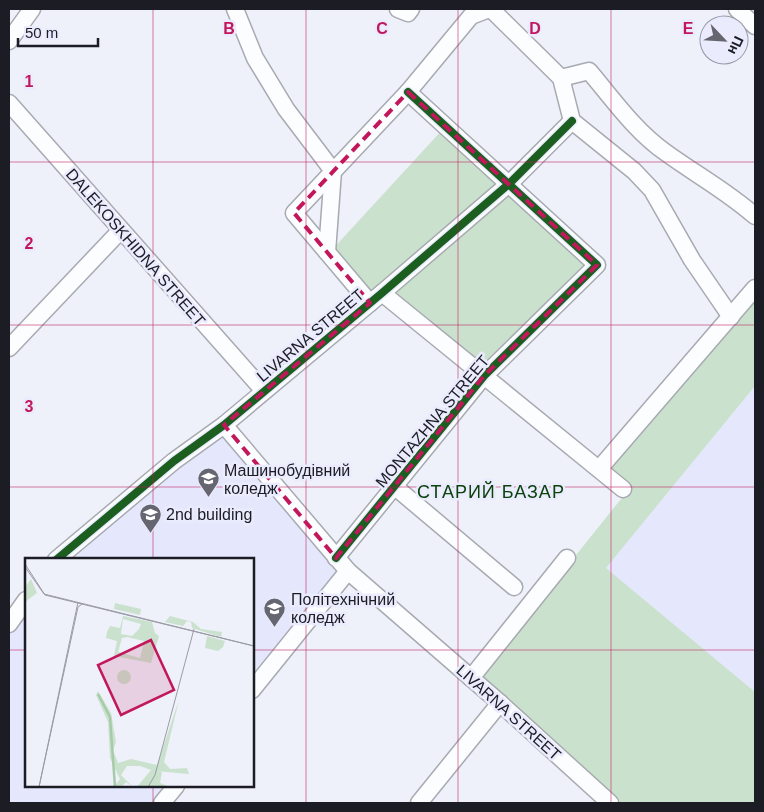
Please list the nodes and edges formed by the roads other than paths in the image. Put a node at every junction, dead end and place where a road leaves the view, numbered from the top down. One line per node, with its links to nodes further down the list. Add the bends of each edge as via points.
1 (32, 9): 9 (street)
2 (235, 9): 14 (street, via 255,58 286,108)
3 (398, 9): 4 (street, via 408,13)
4 (411, 9)
5 (490, 9): 7 (street); 10 (street)
6 (737, 9): 8 (street)
7 (467, 12): 11 (street)
8 (755, 26)
9 (9, 41)
10 (561, 78): 13 (street); 16 (street, via 589,71 637,128 664,152 732,196)
11 (408, 92): 14 (street); 15 (street)
12 (9, 103): 17 (street, DALEKOSKHIDNA STREET)
13 (572, 121): 15 (street, LIVARNA STREET); 21 (street, via 634,171 652,190 692,260)
14 (333, 172): 18 (street); 18 (street, via 294,213)
15 (510, 183): 20 (street, LIVARNA STREET); 23 (street, MONTAZHNA STREET, via 597,265)
16 (755, 216)
17 (121, 230): 22 (street); 24 (street, DALEKOSKHIDNA STREET)
18 (327, 252): 20 (street)
19 (755, 288): 21 (street)
20 (376, 298): 23 (street); 24 (street, LIVARNA STREET)
21 (731, 317): 26 (street)
22 (9, 348)
23 (484, 376): 26 (street); 27 (street, MONTAZHNA STREET)
24 (264, 391): 25 (street, LIVARNA STREET)
25 (224, 425): 29 (street, LIVARNA STREET, via 174,461); 30 (street, LIVARNA STREET)
26 (599, 470): 28 (street)
27 (394, 486): 30 (street, MONTAZHNA STREET); 33 (street)
28 (623, 488)
29 (58, 558)
30 (336, 558): 32 (street, LIVARNA STREET)
31 (567, 558): 36 (street)
32 (348, 571): 36 (street, LIVARNA STREET); 37 (street)
33 (514, 586)
34 (25, 601): 35 (street)
35 (9, 624)
36 (471, 678): 38 (street, LIVARNA STREET)
37 (254, 688)
38 (500, 703): 41 (street); 42 (street, LIVARNA STREET)
39 (175, 787): 40 (street)
40 (162, 803)
41 (419, 803)
42 (610, 803)

